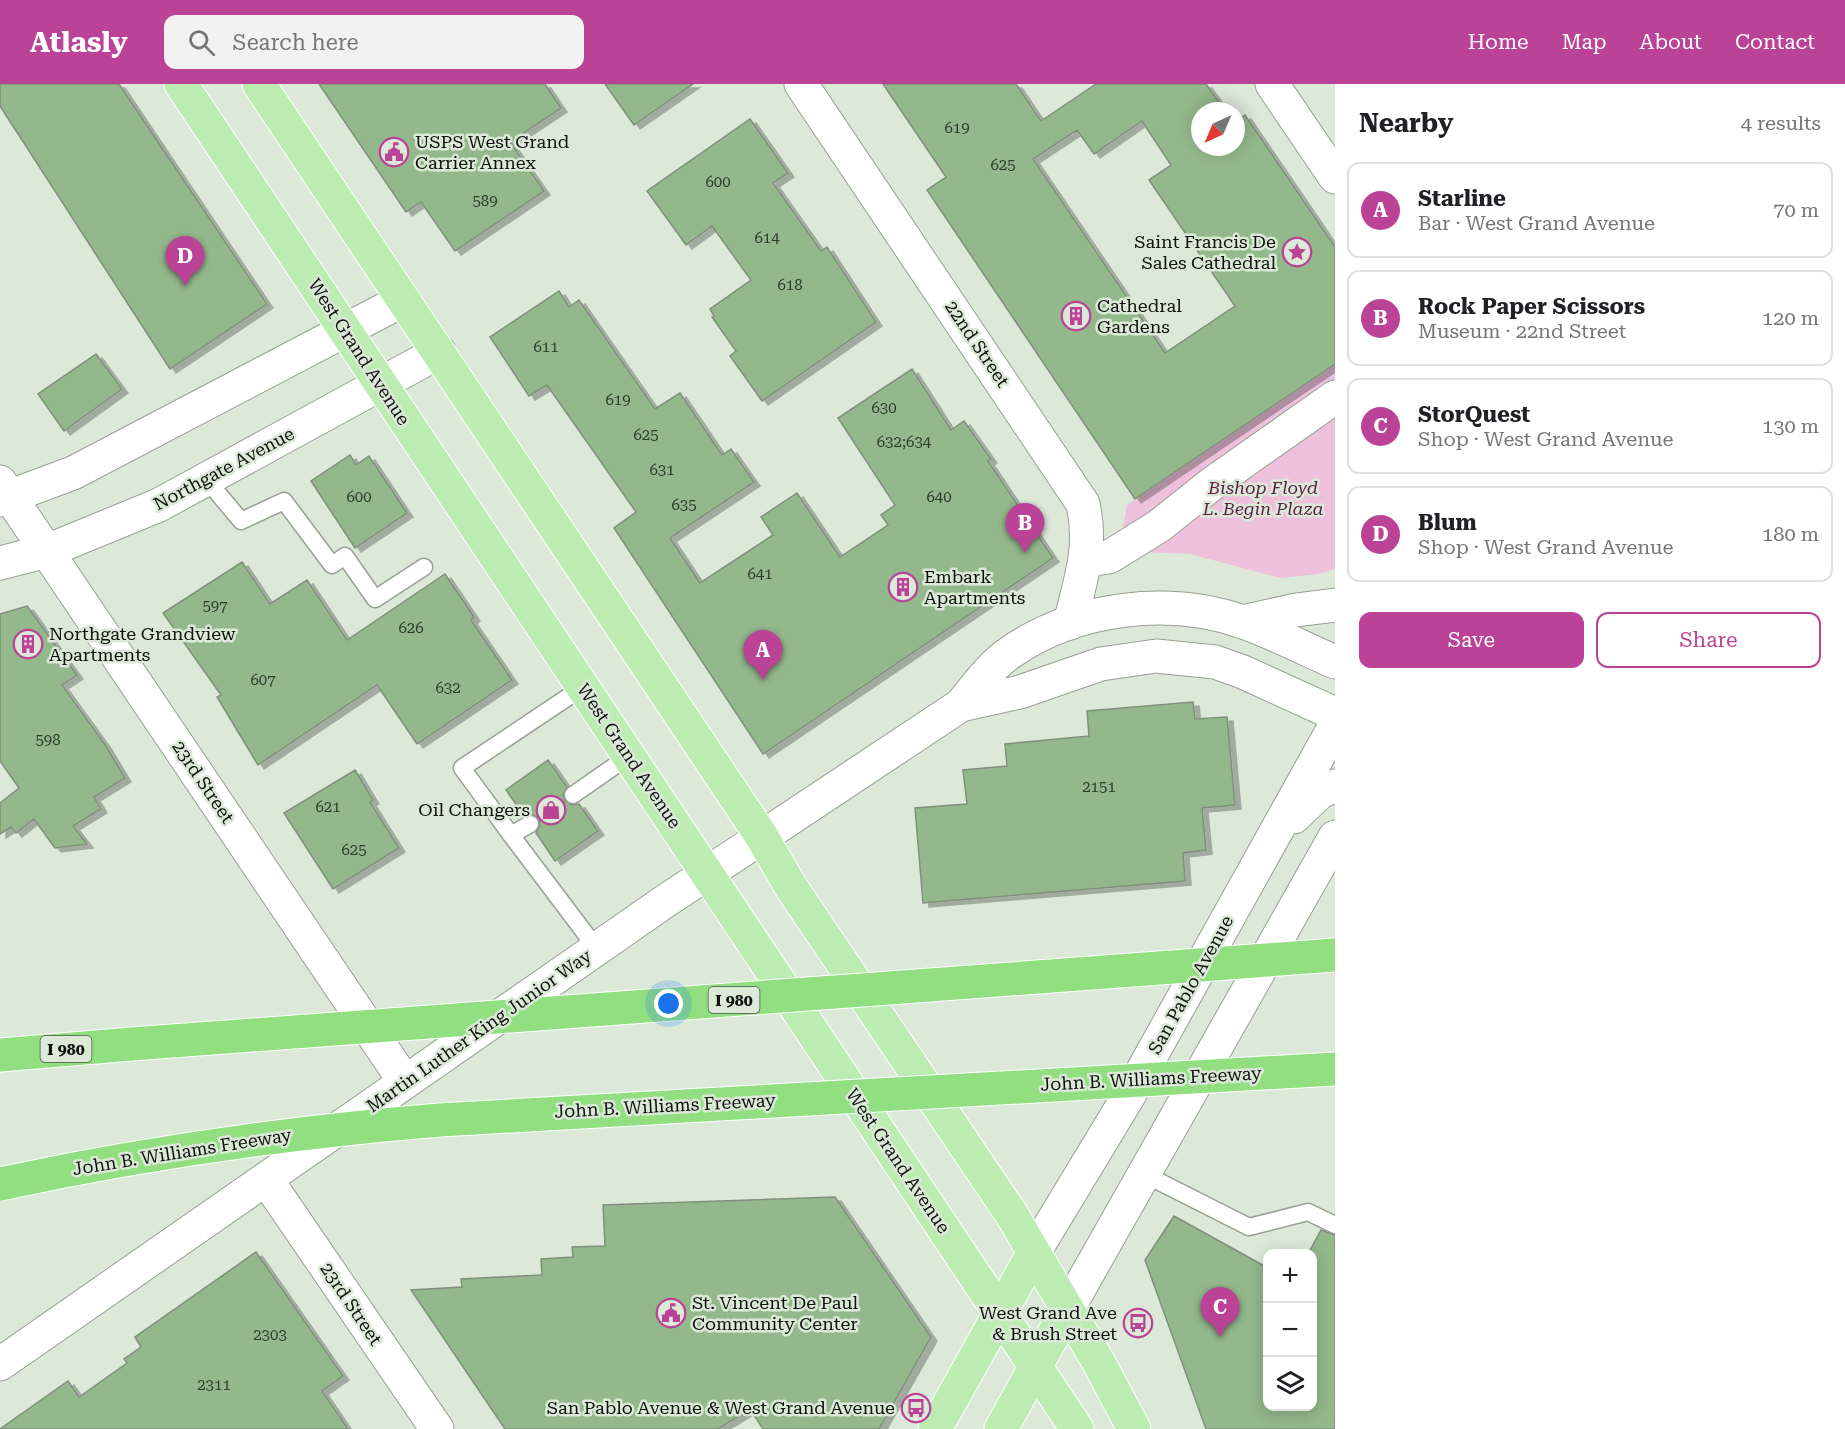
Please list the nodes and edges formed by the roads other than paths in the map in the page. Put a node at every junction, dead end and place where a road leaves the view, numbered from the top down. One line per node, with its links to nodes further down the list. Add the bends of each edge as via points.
1 (181, 84): 7 (main road, West Grand Avenue)
2 (259, 84): 6 (main road)
3 (801, 84): 14 (main road, 22nd Street, via 1071,483 1083,504 1089,528)
4 (1272, 84): 5 (main road)
5 (1335, 177)
6 (403, 300): 7 (main road); 8 (main road)
7 (345, 331): 9 (main road, West Grand Avenue); 12 (main road, via 74,473)
8 (439, 352): 9 (main road, Northgate Avenue); 31 (main road)
9 (382, 385): 11 (main road, Northgate Avenue); 21 (main road, West Grand Avenue)
10 (1335, 397): 14 (main road, via 1159,526 1109,557)
11 (207, 480): 13 (main road, Northgate Avenue, via 159,505); 16 (lane, via 241,521 284,501 332,565 345,556 375,599)
12 (4, 493): 13 (main road, 23rd Street)
13 (47, 551): 15 (main road, Northgate Avenue); 38 (main road, 23rd Street)
14 (1086, 560): 19 (main road, 22nd Street)
15 (0, 563)
16 (424, 567)
17 (1335, 605): 18 (main road)
18 (1242, 622): 19 (main road, Martin Luther King Junior Way, via 1159,608 1114,612); 20 (main road)
19 (1070, 623): 22 (main road, Martin Luther King Junior Way, via 1010,652)
20 (1335, 662)
21 (583, 687): 25 (main road, West Grand Avenue); 29 (lane, via 462,768)
22 (961, 705): 23 (main road, Martin Luther King Junior Way, via 1020,692 1074,671 1128,658 1184,657 1243,672); 31 (main road, Martin Luther King Junior Way)
23 (1335, 714)
24 (1335, 726): 30 (main road, San Pablo Avenue)
25 (629, 756): 27 (lane); 33 (main road, West Grand Avenue)
26 (1335, 786): 30 (main road, via 1320,792)
27 (573, 795)
28 (530, 824): 29 (lane)
29 (511, 835): 34 (lane)
30 (1276, 836): 43 (main road, San Pablo Avenue, via 1128,1097)
31 (762, 837): 33 (main road, Martin Luther King Junior Way); 43 (main road, via 790,886 1012,1215)
32 (1335, 837): 39 (main road)
33 (707, 874): 34 (main road, Martin Luther King Junior Way); 45 (main road, West Grand Avenue)
34 (597, 950): 38 (main road, Martin Luther King Junior Way)
35 (1335, 955): 36 (highway, I 980, bridge)
36 (0, 1054)
37 (1335, 1069): 41 (highway, John B. Williams Freeway, bridge, via 440,1120 220,1144)
38 (405, 1082): 40 (main road, Martin Luther King Junior Way)
39 (1144, 1174): 42 (lane, via 1249,1227 1308,1212); 44 (main road)
40 (266, 1179): 46 (main road, Martin Luther King Junior Way); 48 (main road, 23rd Street)
41 (0, 1184)
42 (1335, 1225)
43 (1033, 1254): 44 (main road); 45 (main road, San Pablo Avenue)
44 (1067, 1310): 47 (main road); 52 (main road)
45 (1000, 1313): 47 (main road, West Grand Avenue); 49 (main road, San Pablo Avenue)
46 (0, 1364)
47 (1036, 1365): 50 (main road); 51 (main road, West Grand Avenue)
48 (437, 1429)
49 (935, 1429)
50 (1001, 1429)
51 (1077, 1429)
52 (1134, 1429)

